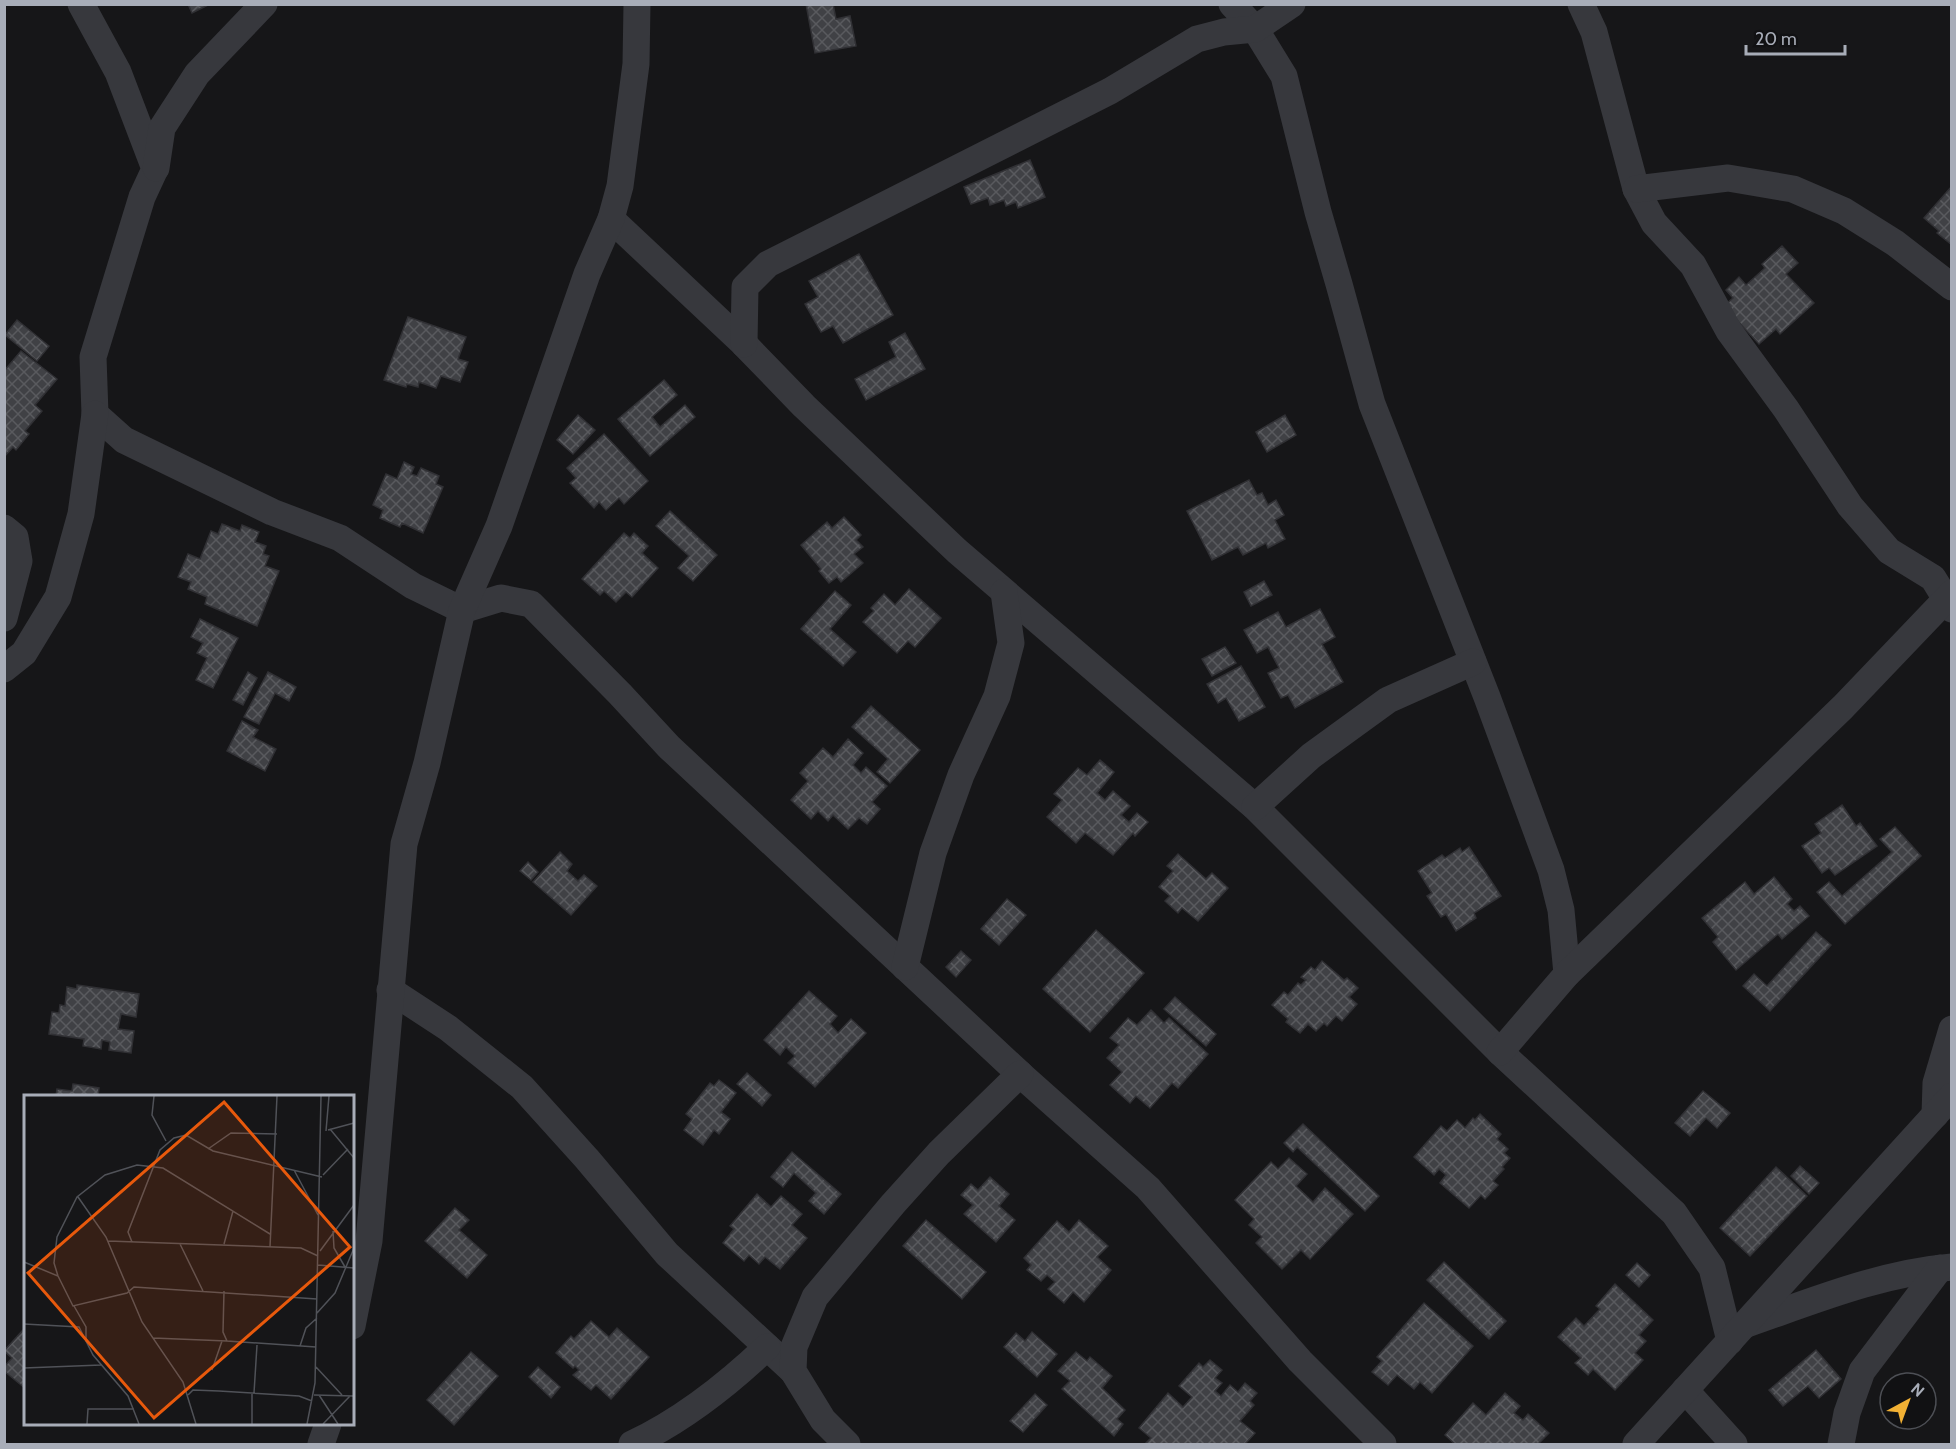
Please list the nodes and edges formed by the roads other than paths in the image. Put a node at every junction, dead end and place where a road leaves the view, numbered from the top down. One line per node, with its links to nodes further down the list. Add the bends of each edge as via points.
1 (81, 4): 8 (street, via 118,72)
2 (264, 4): 8 (street, via 196,74 162,128)
3 (637, 4): 10 (street, via 636,64 620,186)
4 (1232, 4): 7 (street)
5 (1292, 4): 7 (street)
6 (1581, 4): 9 (street, via 1594,32)
7 (1255, 29): 12 (street, via 1197,39 1110,91 768,264 745,287); 19 (street, via 1284,76 1372,404)
8 (156, 169): 13 (street, via 142,198 93,357)
9 (1636, 189): 11 (street, via 1728,178 1793,189 1853,217 1895,243); 16 (street, via 1654,223 1693,265 1729,331 1850,506 1889,551 1933,579)
10 (611, 219): 12 (street); 17 (street, via 587,274 499,526)
11 (1952, 287)
12 (744, 344): 15 (street, via 804,406)
13 (95, 414): 17 (street, via 124,440 272,512 340,538 413,586); 20 (street, via 81,514 58,597 24,653)
14 (4, 528): 18 (street, via 15,537 19,561)
15 (1005, 592): 21 (street); 22 (street, via 1011,643 997,696 961,775 933,853)
16 (1949, 601): 23 (street)
17 (462, 610): 22 (street, via 501,598 531,604 669,747); 24 (street, via 404,844)
18 (4, 618)
19 (1473, 662): 21 (street, via 1388,700 1311,756); 23 (street, via 1551,870 1561,910)
20 (4, 669)
21 (1255, 807): 26 (street)
22 (905, 967): 27 (street)
23 (1567, 974): 26 (street)
24 (390, 990): 30 (street, via 369,1241); 32 (street, via 448,1028 522,1087 667,1254)
25 (1952, 1029): 28 (street, via 1936,1083)
26 (1500, 1052): 31 (street, via 1674,1213 1712,1268)
27 (1020, 1074): 33 (street, via 939,1153 815,1297 794,1347); 39 (street, via 1148,1188 1300,1361)
28 (1943, 1106): 31 (street)
29 (1946, 1268): 31 (street, via 1920,1270 1848,1290); 42 (street, via 1862,1371)
30 (354, 1316)
31 (1738, 1333): 34 (street)
32 (767, 1347): 33 (street); 37 (street, via 703,1402 662,1430)
33 (793, 1371): 38 (street, via 823,1420)
34 (1685, 1390): 40 (street); 41 (street)
35 (328, 1425): 36 (street)
36 (321, 1444)
37 (632, 1444)
38 (847, 1444)
39 (1383, 1444)
40 (1636, 1444)
41 (1734, 1444)
42 (1841, 1444)

